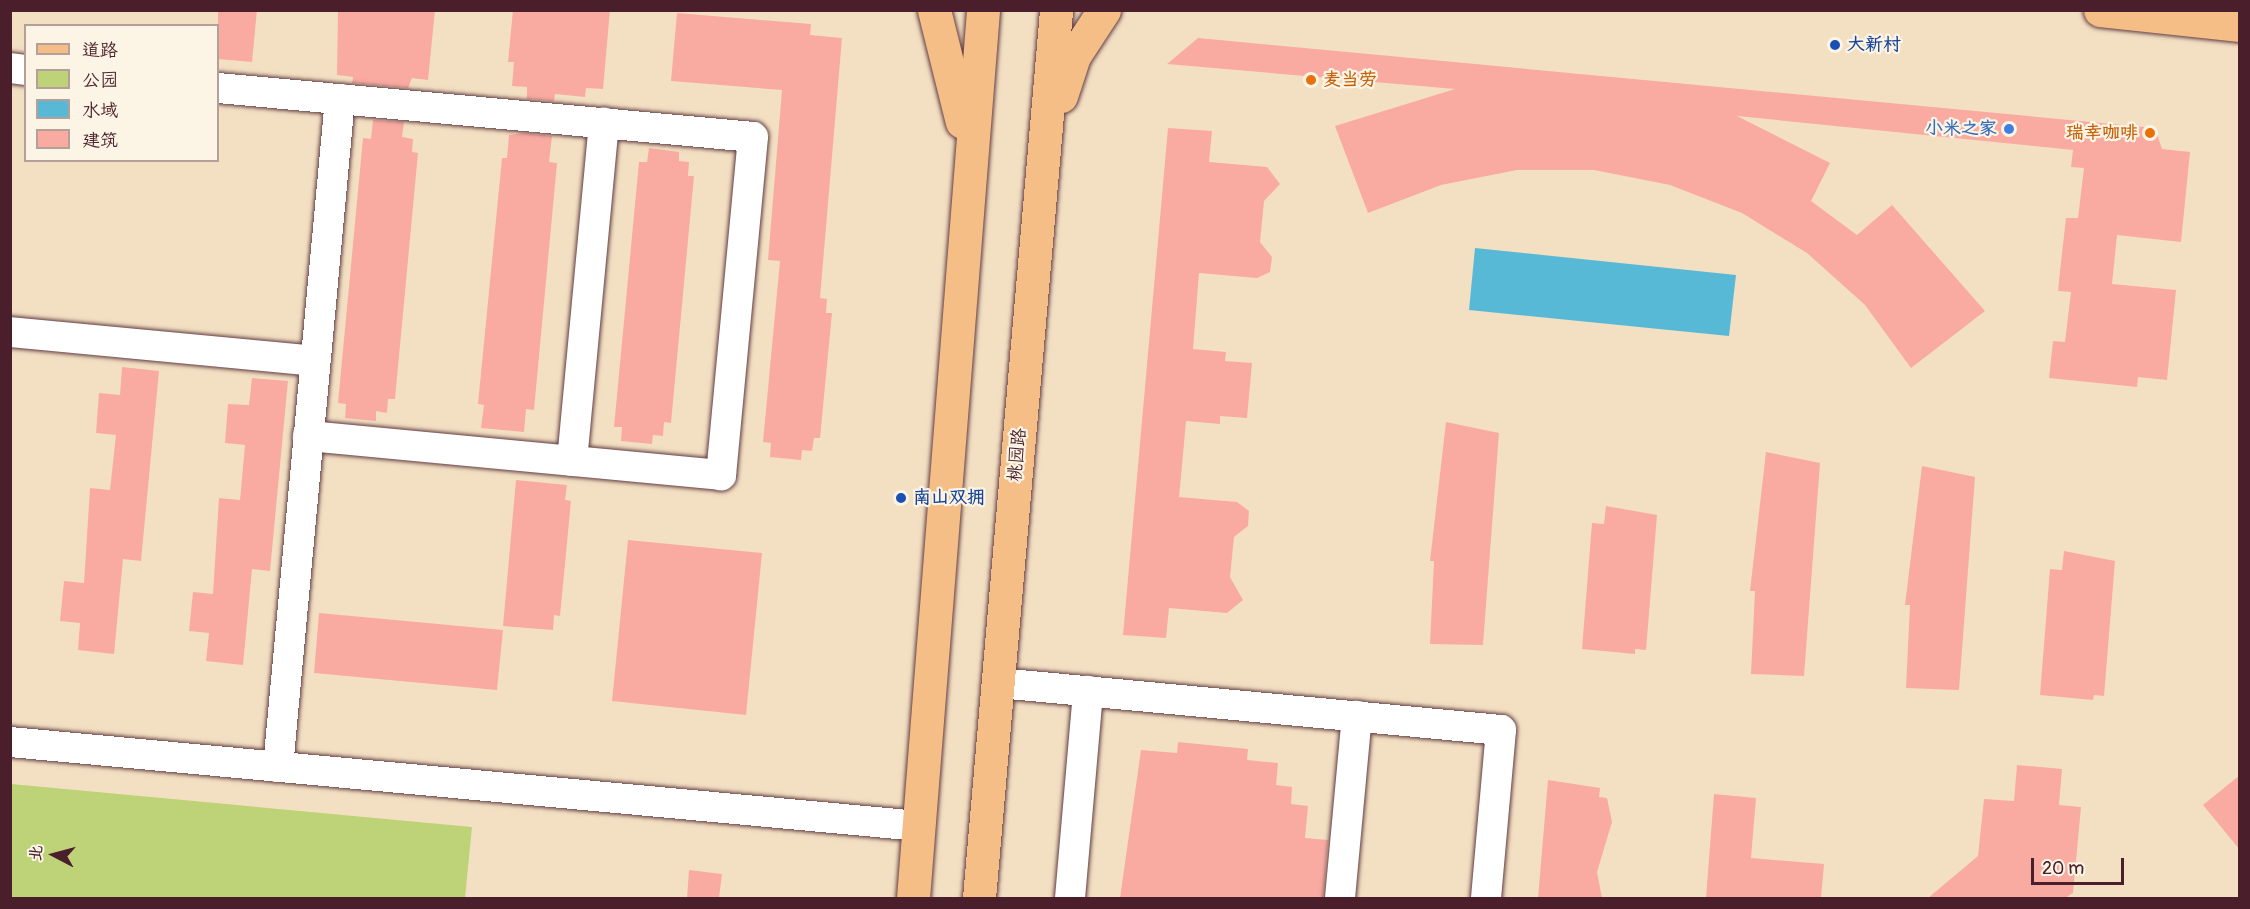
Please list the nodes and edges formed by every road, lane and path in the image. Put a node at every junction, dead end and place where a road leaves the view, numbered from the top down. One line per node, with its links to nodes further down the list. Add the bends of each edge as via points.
1 (934, 10): 10 (main road, via 961,109)
2 (983, 10): 10 (main road)
3 (1056, 10): 11 (main road, 桃园路)
4 (1104, 10): 11 (main road, via 1074,56)
5 (2100, 10): 6 (main road)
6 (2240, 25)
7 (219, 88): 8 (street)
8 (340, 99): 9 (street); 13 (street)
9 (604, 123): 15 (street); 15 (street, via 753,137 721,475)
10 (970, 182): 21 (main road)
11 (1040, 182): 16 (main road, 桃园路)
12 (10, 332): 13 (street)
13 (315, 361): 14 (street)
14 (309, 436): 15 (street); 20 (street)
15 (572, 461)
16 (999, 682): 17 (street); 23 (main road, 桃园路)
17 (1088, 691): 18 (street); 24 (street)
18 (1357, 716): 25 (street); 26 (street, via 1501,730)
19 (10, 742): 20 (street)
20 (278, 767): 21 (street)
21 (919, 826): 22 (main road)
22 (913, 898)
23 (979, 898)
24 (1070, 898)
25 (1340, 898)
26 (1486, 898)

